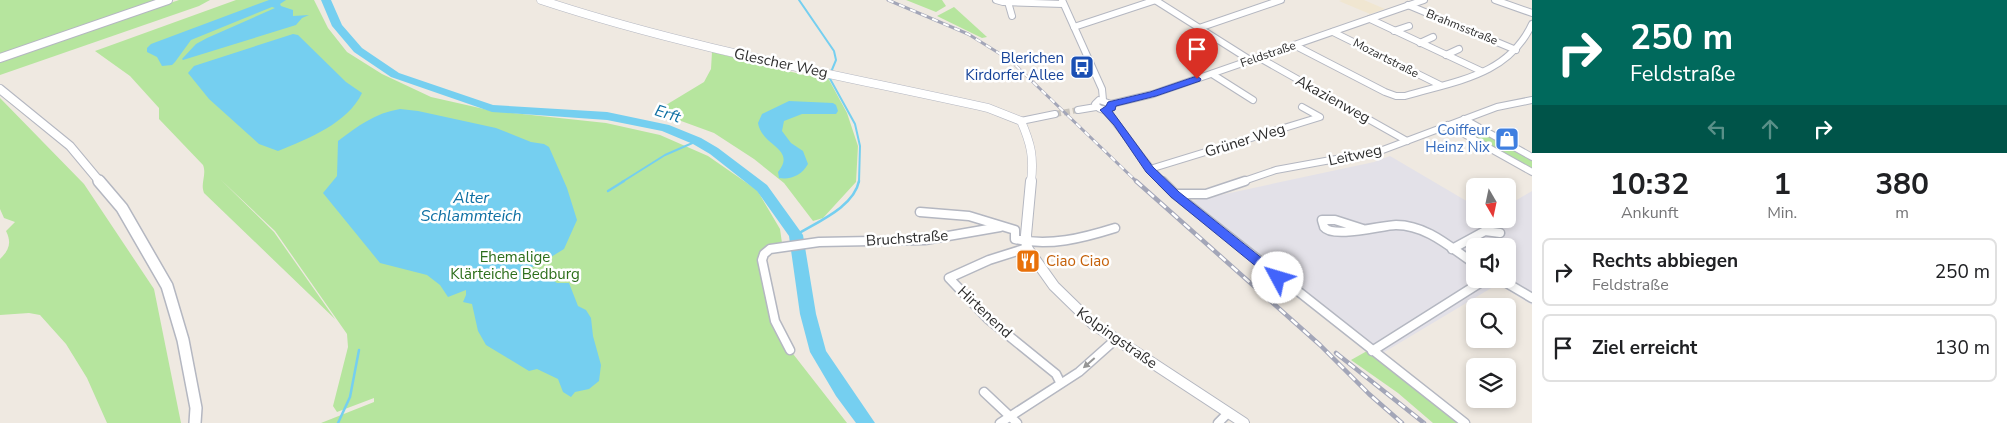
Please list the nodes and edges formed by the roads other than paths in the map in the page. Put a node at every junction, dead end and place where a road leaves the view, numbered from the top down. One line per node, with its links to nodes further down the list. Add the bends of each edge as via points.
1 (168, 0): 27 (main road)
2 (541, 0): 43 (street, Glescher Weg, via 594,18 988,108)
3 (996, 0): 8 (street)
4 (1155, 0): 16 (street); 17 (street)
5 (1281, 0): 17 (street)
6 (1424, 0): 10 (street, Feldstraße)
7 (1495, 0): 11 (street)
8 (1008, 2): 9 (street); 12 (street)
9 (1063, 2): 16 (street)
10 (1408, 5): 13 (street, Feldstraße); 24 (street, Brahmsstraße)
11 (1532, 13)
12 (1012, 16)
13 (1370, 19): 18 (street); 19 (street, Feldstraße)
14 (1532, 24): 24 (street)
15 (1408, 26): 18 (street)
16 (1074, 28): 33 (street, via 1102,89)
17 (1199, 28): 28 (street)
18 (1394, 31): 21 (street)
19 (1333, 32): 22 (street, Feldstraße); 31 (street, Mozartstraße)
20 (1434, 37): 21 (street)
21 (1420, 43): 25 (street)
22 (1294, 45): 26 (street, Feldstraße); 31 (street, via 1396,96)
23 (1459, 49): 25 (street)
24 (1516, 50): 29 (street, via 1503,62)
25 (1446, 55): 29 (street)
26 (1258, 57): 28 (street, Feldstraße); 45 (street, Akazienweg)
27 (0, 58)
28 (1250, 60): 30 (street, Feldstraße)
29 (1481, 71): 31 (street)
30 (1212, 74): 34 (street); 36 (street, Feldstraße)
31 (1440, 85)
32 (3, 91): 68 (main road, via 70,146 122,208 167,286 183,340)
33 (1103, 100): 36 (street); 37 (street, via 1096,101)
34 (1253, 100)
35 (1532, 100): 42 (street, Leitweg, via 1497,107)
36 (1111, 104): 40 (street, via 1112,108)
37 (1096, 106): 39 (street); 40 (street)
38 (1302, 106): 47 (street, Grüner Weg, via 1320,117)
39 (1078, 110)
40 (1105, 110): 47 (street)
41 (1054, 114): 43 (street)
42 (1464, 119): 44 (street, Leitweg); 46 (street)
43 (1021, 121): 55 (street, via 1031,145 1033,162)
44 (1448, 125): 45 (street, Leitweg); 48 (street)
45 (1408, 141): 49 (street, Leitweg, via 1364,154 1276,170 1206,194)
46 (1532, 157)
47 (1150, 170): 49 (street)
48 (1532, 172)
49 (1175, 194): 63 (street)
50 (920, 212): 51 (street, via 964,215)
51 (1000, 226): 55 (street, via 1015,230 1015,239); 62 (street, Bruchstraße, via 925,240 814,242 770,249 762,260 775,321)
52 (1115, 228): 55 (street)
53 (1364, 228): 56 (street, via 1404,224 1423,231)
54 (1500, 233): 56 (street, via 1485,231)
55 (1027, 245): 61 (street, Kolpingstraße, via 1054,286 1073,306); 64 (street, Hirtenend, via 949,278 988,319 1056,374)
56 (1452, 249): 57 (street)
57 (1466, 258)
58 (1472, 288): 63 (street)
59 (1515, 288): 60 (street)
60 (1532, 298)
61 (1116, 340): 64 (street, one-way to 64, via 1078,372); 66 (street, Kolpingstraße)
62 (790, 350)
63 (1372, 351): 72 (street)
64 (1060, 382): 67 (street)
65 (984, 392): 67 (street)
66 (1228, 412): 70 (street); 71 (street, Kolpingstraße)
67 (1013, 420): 69 (street)
68 (196, 423)
69 (1000, 423)
70 (1218, 423)
71 (1244, 423)
72 (1465, 423)

